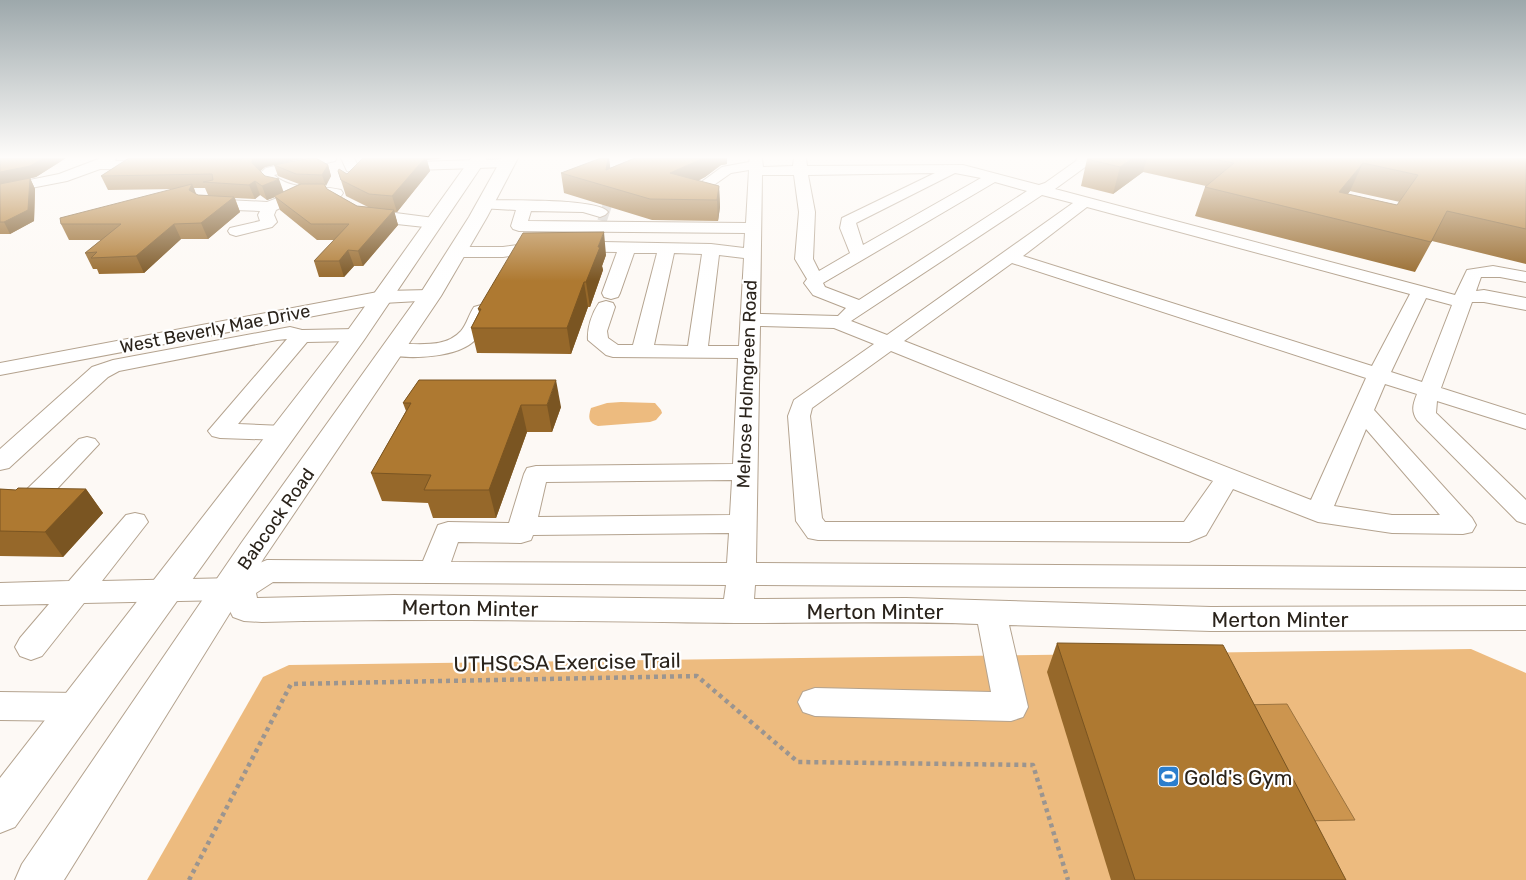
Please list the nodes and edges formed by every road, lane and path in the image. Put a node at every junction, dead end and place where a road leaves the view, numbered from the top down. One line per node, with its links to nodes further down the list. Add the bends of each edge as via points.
1 (288, 199): 16 (street)
2 (336, 199): 11 (street)
3 (450, 199): 17 (main road)
4 (487, 199): 14 (main road, Babcock Road)
5 (755, 199): 19 (street, Melrose Holmgreen Road)
6 (805, 199): 29 (street, via 804,259)
7 (893, 199): 26 (street, via 848,221)
8 (955, 199): 26 (street)
9 (1025, 199): 35 (street)
10 (1077, 199): 12 (street)
11 (345, 201): 17 (street, via 369,216)
12 (1084, 201): 27 (street); 30 (street)
13 (205, 204): 16 (street)
14 (484, 205): 15 (street); 24 (main road, Babcock Road)
15 (525, 206): 18 (street, via 584,206 620,218); 18 (street, via 519,226)
16 (269, 207): 20 (street, via 266,215 269,222)
17 (434, 223): 32 (main road)
18 (630, 227): 19 (street)
19 (754, 228): 25 (street, Melrose Holmgreen Road)
20 (236, 231)
21 (627, 248): 22 (street); 24 (street, via 549,246 502,252); 43 (street, via 597,331 598,340 612,351)
22 (667, 248): 23 (street); 43 (street)
23 (711, 249): 25 (street); 44 (street)
24 (457, 252): 31 (main road, Babcock Road)
25 (752, 254): 37 (street, Melrose Holmgreen Road)
26 (859, 255): 29 (street)
27 (1010, 257): 41 (street); 47 (street)
28 (1526, 277): 33 (street, via 1507,272 1473,274)
29 (817, 279): 35 (street, via 812,284 819,291)
30 (1420, 292): 33 (street); 47 (street)
31 (430, 296): 32 (street, West Beverly Mae Drive); 42 (main road, Babcock Road)
32 (384, 297): 39 (main road); 46 (street, West Beverly Mae Drive)
33 (1462, 300): 34 (street, via 1484,296); 48 (street)
34 (1526, 304)
35 (860, 307): 38 (street)
36 (481, 311): 42 (street, via 467,336 457,342 425,351)
37 (749, 320): 38 (street); 45 (street, Melrose Holmgreen Road)
38 (837, 322): 41 (street)
39 (356, 335): 40 (street); 51 (main road)
40 (301, 336): 51 (street, via 220,432); 53 (street, via 276,334 113,366 100,372)
41 (890, 343): 55 (street); 55 (street, via 802,404 799,416 809,521 818,531 1189,532 1196,528)
42 (393, 350): 65 (main road, Babcock Road)
43 (642, 351): 44 (street)
44 (697, 352): 45 (street)
45 (748, 352): 54 (street, Melrose Holmgreen Road)
46 (0, 369)
47 (1378, 376): 48 (street); 49 (street)
48 (1428, 391): 50 (street); 58 (street, via 1425,415)
49 (1363, 411): 57 (street); 57 (street, via 1463,524 1392,524)
50 (1526, 422)
51 (284, 433): 66 (main road)
52 (87, 444): 56 (street, via 31,501)
53 (0, 462)
54 (744, 472): 60 (street, Melrose Holmgreen Road); 61 (street, via 536,474)
55 (1227, 478): 57 (street)
56 (0, 501)
57 (1318, 514)
58 (1526, 515)
59 (135, 522): 67 (street)
60 (742, 524): 61 (street); 63 (street, Melrose Holmgreen Road)
61 (522, 526): 62 (street, via 521,533 448,532)
62 (433, 573): 63 (street, Merton Minter); 65 (street, Merton Minter, via 267,571)
63 (741, 575): 64 (street, Merton Minter); 69 (street, Melrose Holmgreen Road)
64 (1526, 579)
65 (234, 590): 66 (street); 69 (street, Merton Minter, via 244,608 262,610 394,607); 77 (main road, Babcock Road)
66 (167, 591): 67 (street); 75 (main road)
67 (75, 593): 68 (street); 72 (street)
68 (0, 594)
69 (738, 612): 70 (street, Merton Minter, via 906,610)
70 (992, 613): 71 (street, Merton Minter, via 1211,619); 73 (street, via 1011,707)
71 (1526, 618)
72 (31, 647)
73 (815, 702)
74 (0, 706): 75 (street)
75 (80, 707): 76 (main road)
76 (0, 812)
77 (38, 880)
78 (189, 880): 79 (path, UTHSCSA Exercise Trail, via 291,684 697,676 798,762 1033,765)
79 (1068, 880)

